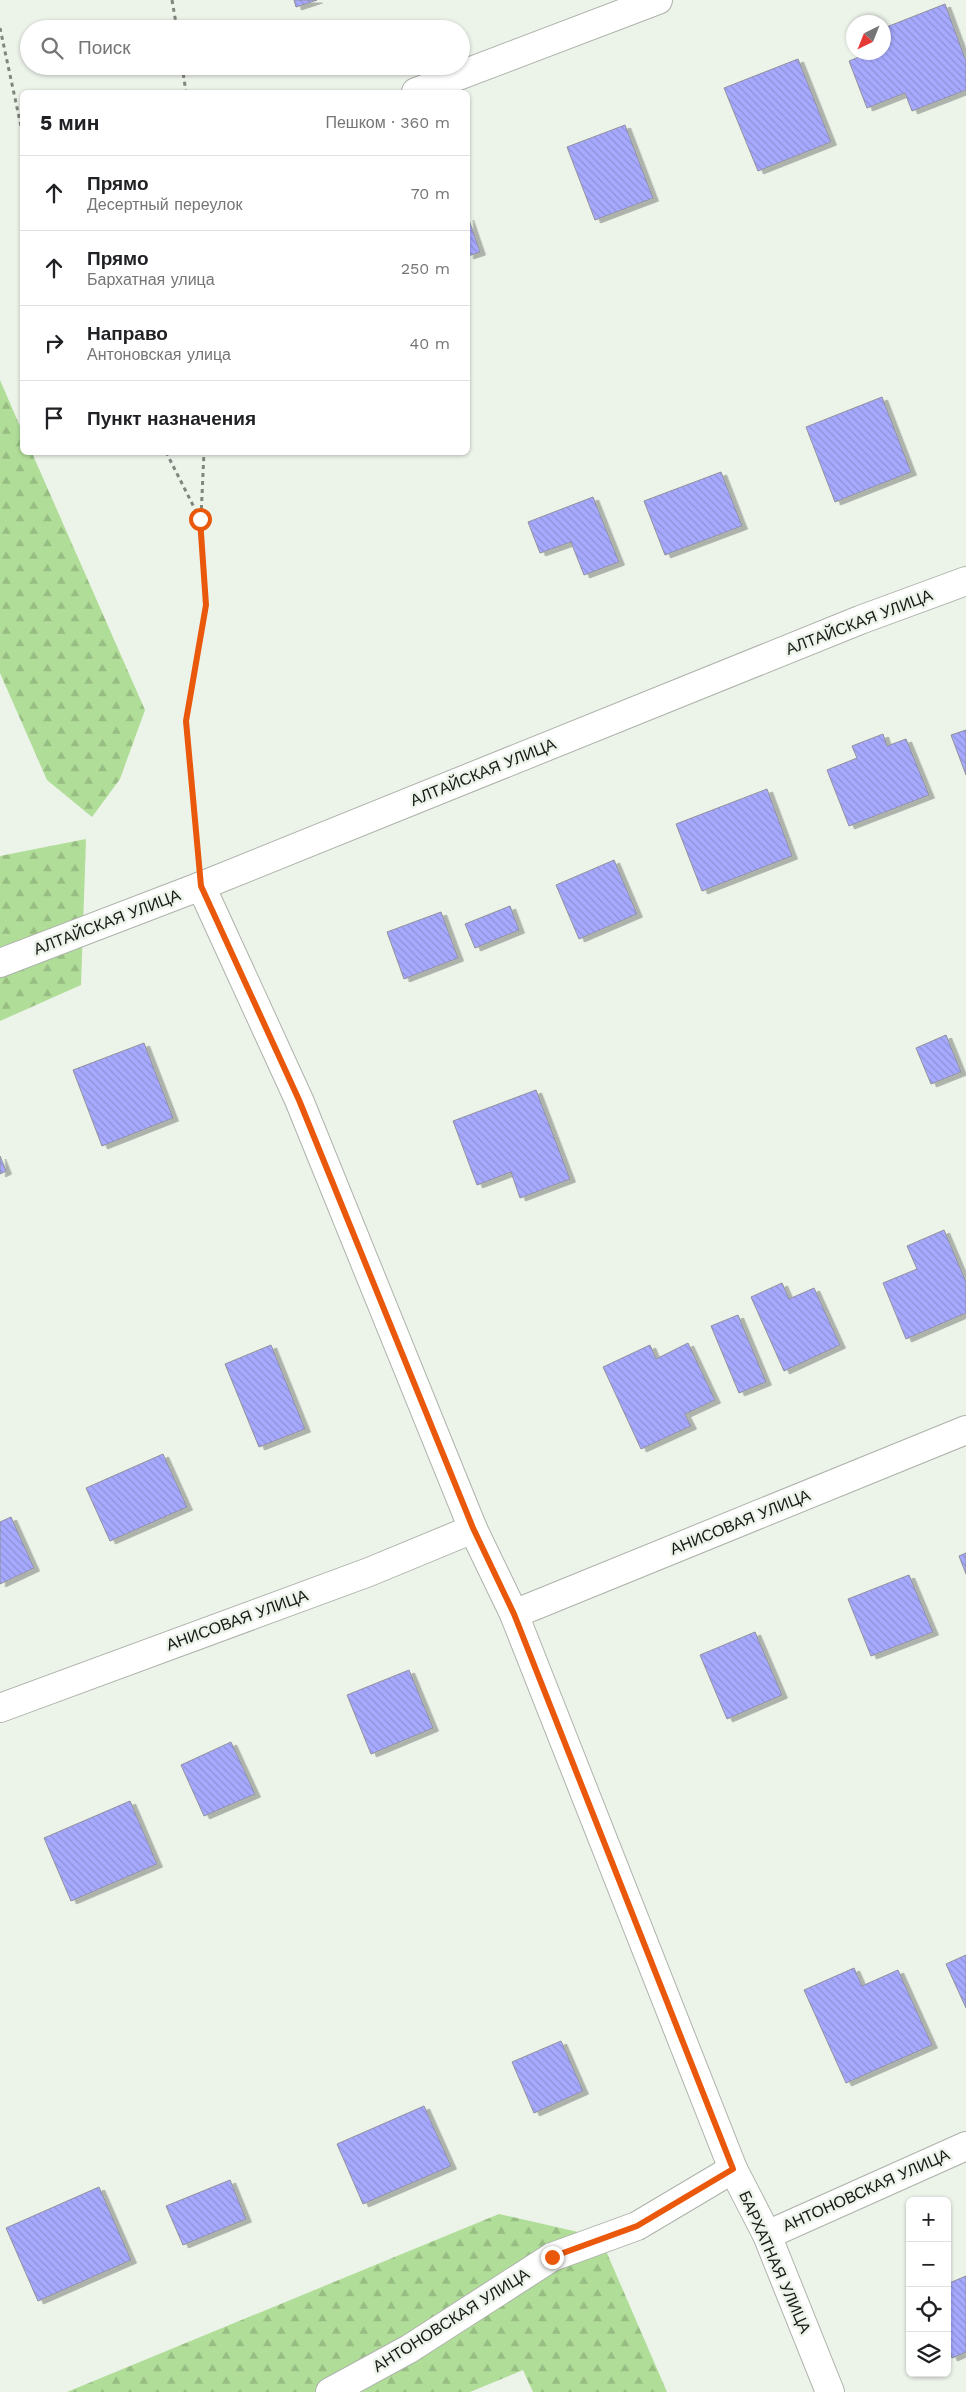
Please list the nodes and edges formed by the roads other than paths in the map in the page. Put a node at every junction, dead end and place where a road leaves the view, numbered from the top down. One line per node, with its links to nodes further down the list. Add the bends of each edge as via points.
1 (658, 0): 2 (street)
2 (470, 71)
3 (461, 75): 4 (street)
4 (421, 90)
5 (966, 581): 6 (street, АЛТАЙСКАЯ УЛИЦА, via 860,620)
6 (201, 886): 7 (street, АЛТАЙСКАЯ УЛИЦА); 9 (street, БАРХАТНАЯ УЛИЦА, via 299,1100)
7 (0, 962)
8 (966, 1430): 10 (street, АНИСОВАЯ УЛИЦА)
9 (473, 1528): 10 (street, БАРХАТНАЯ УЛИЦА); 11 (street, АНИСОВАЯ УЛИЦА, via 369,1572)
10 (514, 1614): 13 (street, БАРХАТНАЯ УЛИЦА)
11 (0, 1708)
12 (966, 2146): 14 (street, АНТОНОВСКАЯ УЛИЦА)
13 (733, 2169): 14 (street, БАРХАТНАЯ УЛИЦА); 15 (street, АНТОНОВСКАЯ УЛИЦА, via 637,2226 552,2257 409,2349)
14 (767, 2235): 16 (street, БАРХАТНАЯ УЛИЦА)
15 (330, 2392)
16 (830, 2392)

